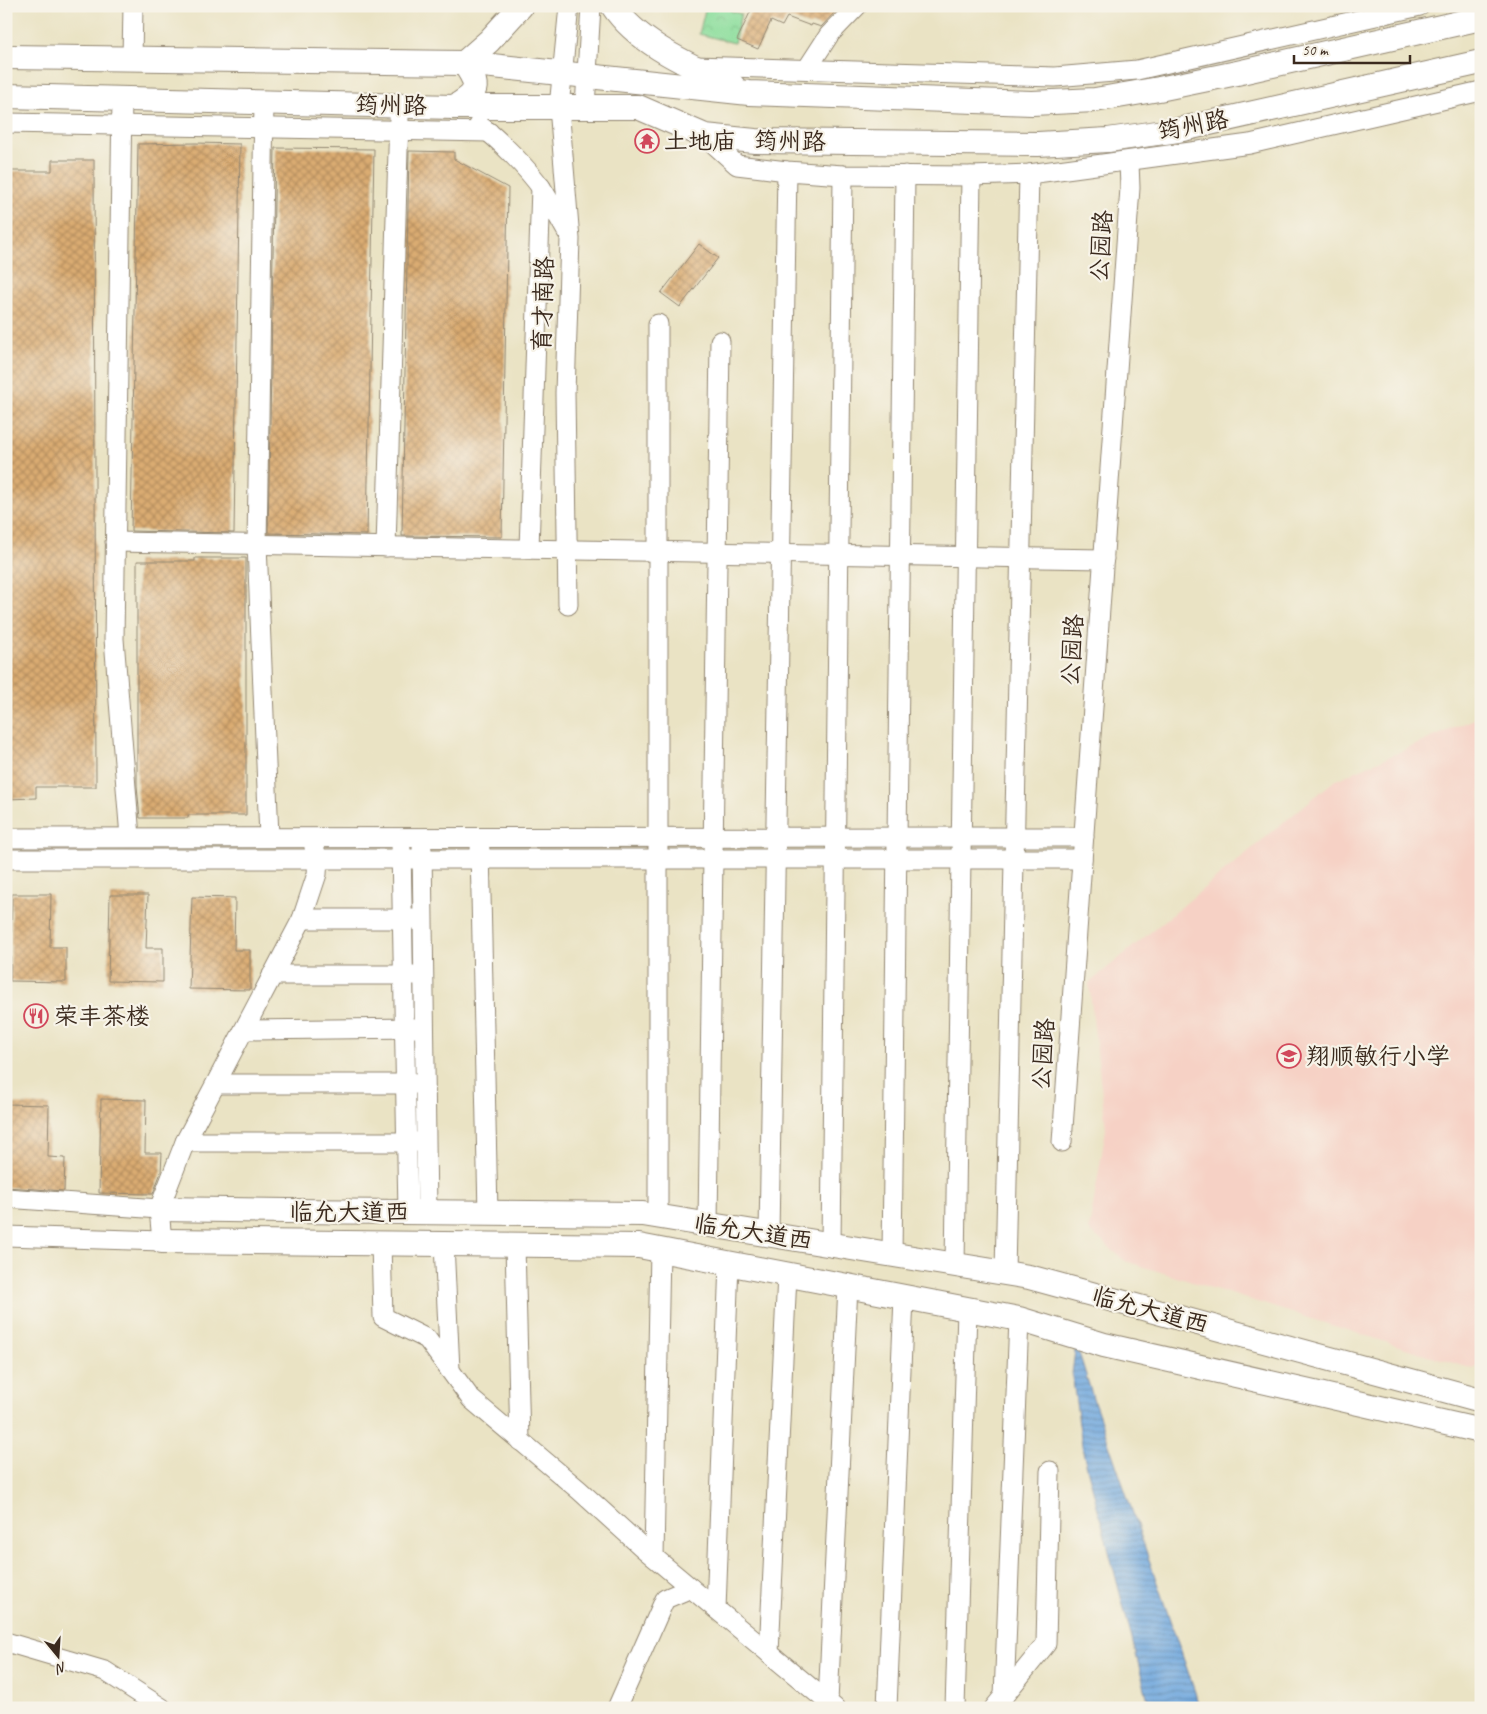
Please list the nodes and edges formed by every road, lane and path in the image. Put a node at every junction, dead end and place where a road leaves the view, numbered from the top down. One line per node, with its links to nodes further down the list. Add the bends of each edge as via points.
1 (133, 6): 10 (street)
2 (521, 6): 12 (main road, via 490,41)
3 (569, 6): 15 (street, 育才南路)
4 (591, 6): 16 (street)
5 (613, 6): 13 (main road, via 642,37)
6 (858, 6): 14 (street, via 829,35)
7 (1420, 6): 14 (street, via 1138,70 1055,77)
8 (1481, 18): 18 (main road, 筠州路, via 1228,75 1095,100 1032,103)
9 (6, 57): 10 (main road, 筠州路)
10 (132, 58): 12 (main road, 筠州路)
11 (1481, 62): 31 (main road, 筠州路, via 1178,130 1108,140 1038,144 755,141)
12 (464, 63): 15 (main road, 筠州路); 23 (main road, via 473,75 475,87 470,97)
13 (692, 66): 14 (street); 18 (main road)
14 (806, 69)
15 (562, 74): 16 (main road, 筠州路); 24 (street, 育才南路)
16 (587, 76): 18 (main road, 筠州路); 25 (street)
17 (1481, 91): 32 (street, via 1250,144)
18 (749, 93)
19 (6, 96): 20 (main road, 筠州路)
20 (122, 99): 21 (main road, 筠州路); 27 (street)
21 (264, 102): 22 (main road, 筠州路); 28 (street)
22 (399, 105): 23 (main road, 筠州路); 29 (street)
23 (454, 107): 24 (main road, 筠州路); 30 (street)
24 (559, 107): 25 (main road, 筠州路); 39 (street, 育才南路)
25 (585, 107): 31 (main road, 筠州路, via 638,107)
26 (6, 123): 27 (street)
27 (122, 125): 28 (street); 42 (street)
28 (263, 128): 29 (street); 43 (street)
29 (398, 131): 30 (street); 44 (street)
30 (489, 132): 38 (street)
31 (706, 136): 33 (street, via 737,164)
32 (1129, 162): 34 (street); 54 (street, 公园路, via 1130,188)
33 (787, 171): 35 (street); 49 (street)
34 (1029, 174): 37 (street); 53 (street)
35 (843, 175): 36 (street); 50 (street)
36 (905, 175): 37 (street); 51 (street)
37 (970, 176): 52 (street)
38 (541, 187): 39 (street); 45 (street)
39 (570, 239): 46 (street, 育才南路, via 565,394)
40 (658, 324): 47 (street)
41 (720, 341): 48 (street)
42 (115, 542): 43 (street); 68 (street, via 114,639)
43 (258, 544): 44 (street); 69 (street)
44 (386, 546): 45 (street)
45 (529, 549): 46 (street)
46 (567, 550): 47 (street); 55 (street, 育才南路)
47 (658, 551): 48 (street); 59 (street)
48 (717, 552): 49 (street); 60 (street)
49 (780, 553): 50 (street); 61 (street)
50 (839, 554): 51 (street); 62 (street)
51 (900, 555): 52 (street); 63 (street)
52 (965, 556): 53 (street); 64 (street)
53 (1021, 557): 54 (street); 65 (street)
54 (1104, 559): 66 (street, 公园路)
55 (568, 605)
56 (401, 837): 57 (street); 70 (street); 71 (street)
57 (422, 837): 58 (street); 79 (street)
58 (479, 837): 59 (street); 72 (street)
59 (658, 837): 60 (street); 73 (street)
60 (713, 837): 61 (street); 80 (street)
61 (776, 837): 62 (street); 74 (street)
62 (836, 837): 63 (street); 81 (street)
63 (897, 837): 64 (street); 82 (street)
64 (961, 837): 65 (street); 75 (street)
65 (1015, 837): 66 (street); 83 (street)
66 (1084, 837): 76 (street, 公园路)
67 (6, 838): 68 (street)
68 (130, 838): 69 (street)
69 (270, 838): 70 (street)
70 (311, 838): 78 (street)
71 (401, 859): 78 (street); 79 (street); 86 (street)
72 (480, 859): 73 (street); 79 (street); 103 (street)
73 (658, 859): 80 (street); 104 (street)
74 (775, 859): 80 (street); 81 (street); 106 (street)
75 (961, 859): 82 (street); 83 (street); 116 (street)
76 (1082, 859): 83 (street); 99 (street, 公园路)
77 (6, 860): 78 (street)
78 (318, 860): 84 (street, via 317,874)
79 (422, 860): 85 (street)
80 (713, 860): 105 (street)
81 (836, 860): 82 (street); 112 (street)
82 (897, 860): 114 (street)
83 (1014, 860): 117 (street)
84 (302, 918): 86 (street); 87 (street)
85 (423, 918): 86 (street); 89 (street)
86 (402, 919): 88 (street)
87 (272, 975): 88 (street); 92 (street)
88 (404, 975): 89 (street); 90 (street)
89 (424, 975): 91 (street)
90 (405, 1028): 91 (street); 92 (street); 94 (street)
91 (424, 1028): 95 (street)
92 (244, 1030): 93 (street)
93 (216, 1084): 94 (street); 96 (street)
94 (406, 1084): 95 (street); 97 (street)
95 (425, 1084): 98 (street)
96 (185, 1142): 97 (street); 101 (street)
97 (407, 1142): 98 (street); 102 (street)
98 (426, 1142): 102 (street)
99 (1062, 1142)
100 (6, 1198): 101 (street, 临允大道西)
101 (159, 1209): 102 (main road, 临允大道西); 108 (street)
102 (418, 1212): 103 (main road, 临允大道西)
103 (488, 1212): 104 (main road, 临允大道西)
104 (658, 1216): 105 (main road, 临允大道西)
105 (708, 1224): 106 (main road, 临允大道西)
106 (769, 1234): 112 (main road, 临允大道西)
107 (6, 1236): 108 (street, 临允大道西)
108 (162, 1242): 109 (main road, 临允大道西)
109 (380, 1243): 110 (main road, 临允大道西); 123 (street, via 383,1317 427,1339)
110 (444, 1244): 111 (main road, 临允大道西); 123 (street)
111 (515, 1245): 113 (main road, 临允大道西, via 639,1246); 126 (street)
112 (831, 1245): 114 (main road, 临允大道西)
113 (660, 1250): 115 (main road, 临允大道西); 128 (street)
114 (892, 1254): 116 (main road, 临允大道西)
115 (729, 1263): 118 (main road, 临允大道西); 130 (street)
116 (956, 1265): 117 (main road, 临允大道西)
117 (1005, 1273): 124 (main road, 临允大道西)
118 (787, 1275): 119 (main road, 临允大道西); 132 (street)
119 (848, 1286): 120 (main road, 临允大道西); 134 (street)
120 (904, 1297): 121 (main road, 临允大道西); 137 (street)
121 (967, 1310): 122 (main road, 临允大道西); 138 (street)
122 (1019, 1320): 125 (main road, 临允大道西, via 1104,1346); 133 (street)
123 (450, 1370): 126 (street, via 471,1399)
124 (1481, 1400)
125 (1481, 1431)
126 (520, 1440): 128 (street)
127 (1050, 1471): 133 (street, via 1046,1644)
128 (654, 1556): 129 (street)
129 (691, 1588): 130 (street); 136 (street, via 665,1599)
130 (716, 1609): 132 (street)
131 (6, 1642): 135 (street, via 104,1671)
132 (769, 1653): 134 (street)
133 (999, 1702)
134 (831, 1705)
135 (162, 1708)
136 (617, 1708)
137 (887, 1708)
138 (955, 1708)

